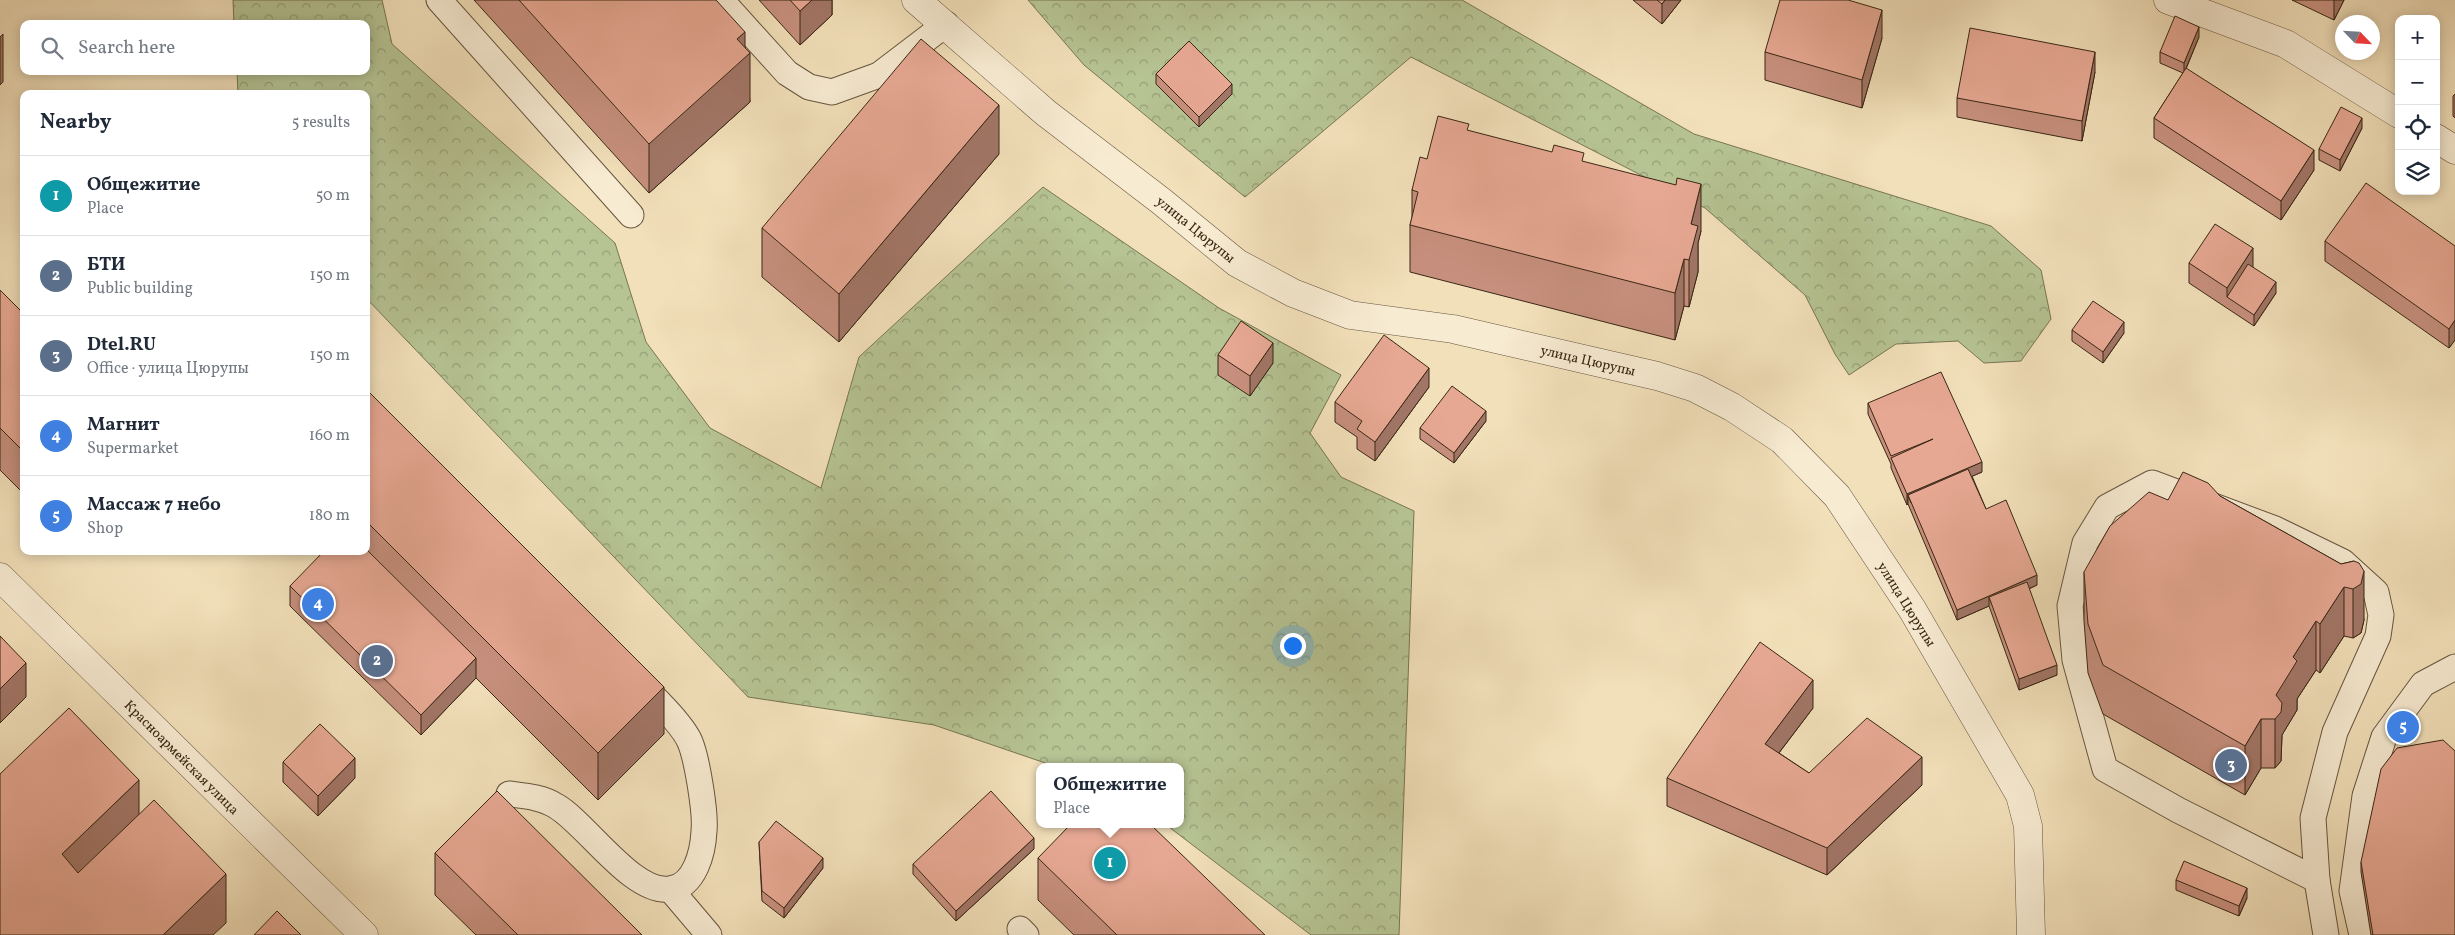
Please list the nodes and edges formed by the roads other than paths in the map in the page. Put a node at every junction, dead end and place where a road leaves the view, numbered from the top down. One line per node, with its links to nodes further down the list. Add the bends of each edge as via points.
1 (440, 0): 9 (lane)
2 (721, 0): 5 (lane, via 787,73 809,86 832,92 879,75)
3 (916, 0): 5 (street, улица Цюрупы)
4 (2168, 0): 6 (street, via 2286,44)
5 (946, 24): 18 (street, улица Цюрупы, via 1046,113 1237,263 1293,293 1350,315 1452,329 1657,376 1695,388 1732,407 1782,440 1837,496 1912,609 2020,795 2028,826)
6 (2395, 112)
7 (2440, 141): 8 (street)
8 (2455, 150)
9 (631, 215)
10 (0, 577): 16 (street, Красноармейская улица)
11 (624, 667): 15 (lane, via 659,702 690,741 699,782 705,830 697,864 688,880)
12 (2455, 667): 20 (lane, via 2423,684 2384,737 2366,796 2352,891)
13 (509, 794): 15 (lane, via 533,797 556,806 634,877 651,886)
14 (2317, 880): 14 (lane, via 2313,818 2335,732 2378,636 2381,615 2376,592 2343,562 2275,529 2152,483 2107,507 2085,542 2070,606 2075,660 2105,769); 19 (lane)
15 (670, 889): 17 (lane)
16 (364, 935)
17 (709, 935)
18 (2031, 935)
19 (2326, 935)
20 (2362, 935)

